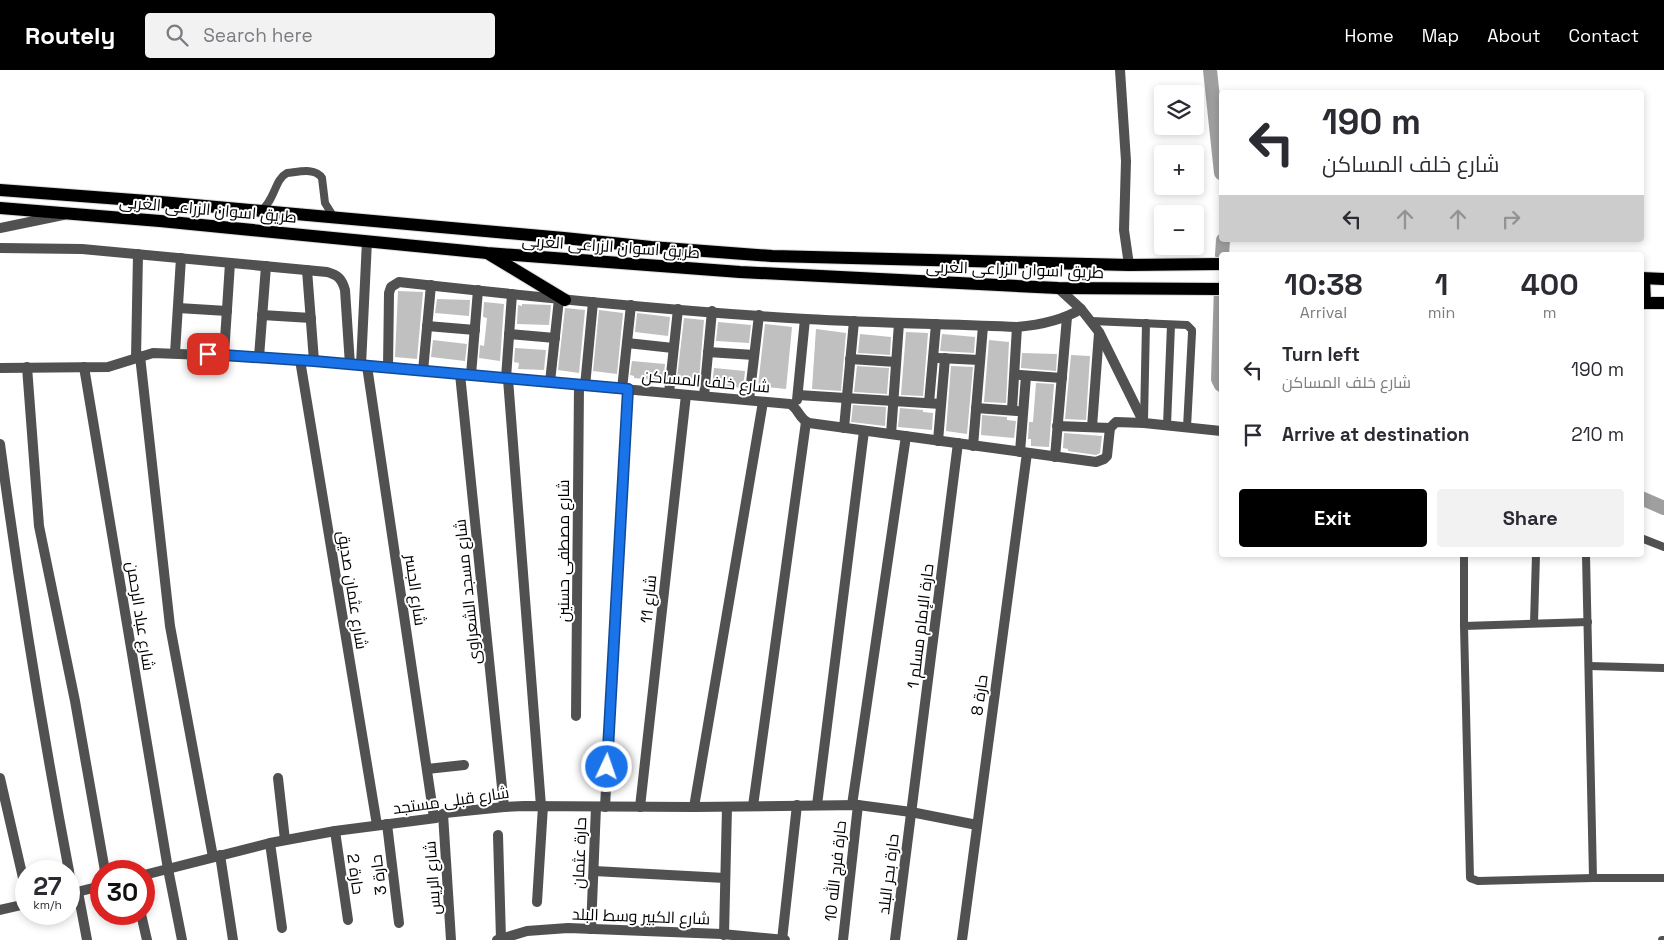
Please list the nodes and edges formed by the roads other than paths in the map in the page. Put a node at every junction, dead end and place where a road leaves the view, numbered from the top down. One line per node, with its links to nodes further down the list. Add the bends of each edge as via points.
1 (1120, 70): 18 (street, via 1126,161 1124,230)
2 (0, 190): 3 (main road, طريق اسوان الزراعى الغربى)
3 (161, 202): 5 (main road, طريق اسوان الزراعى الغربى); 8 (main road)
4 (0, 208): 6 (main road, طريق اسوان الزراعى الغربى)
5 (260, 212): 7 (main road, طريق اسوان الزراعى الغربى); 7 (lane, via 273,198 283,175 313,171 322,178 325,203)
6 (70, 214): 8 (main road, طريق اسوان الزراعى الغربى); 10 (street)
7 (334, 219): 9 (main road, طريق اسوان الزراعى الغربى)
8 (160, 220): 11 (main road, طريق اسوان الزراعى الغربى)
9 (412, 224): 12 (main road); 18 (main road, طريق اسوان الزراعى الغربى, via 772,256)
10 (0, 228)
11 (367, 241): 12 (main road, طريق اسوان الزراعى الغربى); 73 (street, شارع الجسر)
12 (410, 245): 14 (main road, طريق اسوان الزراعى الغربى)
13 (0, 248): 15 (street, via 82,249)
14 (486, 253): 25 (main road, طريق اسوان الزراعى الغربى, via 750,273); 29 (main road)
15 (138, 254): 16 (street); 63 (street)
16 (181, 258): 17 (street); 34 (street)
17 (230, 263): 20 (street); 37 (street)
18 (1129, 264): 19 (main road, طريق اسوان الزراعى الغربى)
19 (1219, 264)
20 (266, 266): 21 (street); 39 (street)
21 (307, 270): 42 (street); 72 (street, via 334,274 343,282)
22 (1644, 279): 23 (main road)
23 (1664, 279)
24 (431, 285): 27 (street); 50 (street); 77 (street, via 399,282 391,287)
25 (1058, 288): 26 (main road, طريق اسوان الزراعى الغربى); 36 (street)
26 (1219, 289)
27 (478, 290): 28 (street); 53 (street)
28 (512, 294): 29 (street); 55 (street)
29 (562, 299): 30 (street); 56 (street)
30 (593, 302): 33 (street); 86 (street, شارع مصطفى حسنين)
31 (1644, 303): 32 (main road)
32 (1664, 303)
33 (631, 305): 35 (street); 57 (street, حارة عثمان)
34 (178, 308): 37 (street); 60 (street)
35 (678, 309): 38 (street); 58 (street)
36 (1081, 309): 41 (street); 45 (street)
37 (227, 311): 61 (street)
38 (712, 311): 40 (street); 59 (street)
39 (262, 315): 42 (street); 64 (street)
40 (759, 315): 43 (street); 62 (street)
41 (1067, 317): 52 (street); 83 (street)
42 (311, 318): 70 (street)
43 (805, 319): 44 (street); 90 (street)
44 (854, 321): 46 (street); 68 (street)
45 (1091, 321): 47 (lane); 54 (street)
46 (899, 323): 48 (street); 71 (street)
47 (1146, 323): 49 (lane); 103 (lane)
48 (936, 324): 51 (street); 65 (street)
49 (1171, 324): 104 (lane); 107 (lane, via 1192,330)
50 (427, 326): 53 (street); 78 (street)
51 (983, 326): 52 (street); 69 (street)
52 (1017, 327): 81 (street)
53 (475, 330): 80 (street)
54 (1099, 332): 103 (street); 106 (street)
55 (509, 334): 56 (street); 84 (street)
56 (555, 338): 85 (street)
57 (627, 343): 58 (street); 87 (street, حارة عثمان)
58 (674, 348): 88 (street)
59 (708, 352): 62 (street); 91 (street)
60 (175, 353): 61 (street, شارع خلف المساكن); 63 (street, شارع خلف المساكن)
61 (224, 355): 64 (street, شارع خلف المساكن)
62 (754, 355): 93 (street)
63 (138, 357): 75 (street, شارع خلف المساكن, via 116,365); 153 (street, via 170,626)
64 (259, 357): 67 (street, شارع خلف المساكن)
65 (933, 357): 66 (street); 96 (street)
66 (945, 358): 69 (street); 97 (street)
67 (300, 360): 70 (street, شارع خلف المساكن); 147 (street, شارع عثمان صديق)
68 (850, 360): 71 (street); 92 (street)
69 (980, 360): 99 (street)
70 (314, 361): 72 (street, شارع خلف المساكن)
71 (896, 362): 94 (street)
72 (350, 364): 73 (street, شارع خلف المساكن)
73 (364, 366): 77 (street, شارع خلف المساكن); 132 (street, شارع الجسر)
74 (27, 367): 75 (street, شارع خلف المساكن); 76 (street, شارع خلف المساكن); 156 (street, via 39,526)
75 (84, 367): 157 (street, شارع عباد الرحمن)
76 (0, 368)
77 (388, 368): 78 (street, شارع خلف المساكن)
78 (423, 371): 79 (street, شارع خلف المساكن)
79 (460, 374): 80 (street, شارع خلف المساكن); 138 (street, شارع مسجد الشعراوى)
80 (471, 375): 84 (street, شارع خلف المساكن)
81 (1014, 375): 82 (street); 100 (street)
82 (1026, 376): 83 (street); 101 (street, حارة 8)
83 (1062, 378): 105 (street)
84 (507, 379): 85 (street, شارع خلف المساكن); 139 (street)
85 (550, 382): 86 (street, شارع خلف المساكن)
86 (582, 386): 87 (street, شارع خلف المساكن); 130 (street, شارع مصطفى حسنين)
87 (625, 389): 88 (street, شارع خلف المساكن); 141 (street, حارة عثمان)
88 (669, 393): 89 (street, شارع خلف المساكن)
89 (686, 395): 91 (street, شارع خلف المساكن); 142 (street, شارع 11)
90 (798, 395): 92 (street); 98 (street)
91 (704, 396): 93 (street, شارع خلف المساكن)
92 (847, 398): 94 (street); 108 (street)
93 (749, 400): 95 (street, شارع خلف المساكن)
94 (893, 401): 96 (street); 112 (street)
95 (763, 402): 98 (street, شارع خلف المساكن, via 790,404); 143 (street)
96 (929, 403): 97 (street)
97 (941, 404): 114 (street)
98 (797, 408): 102 (street)
99 (976, 408): 100 (street); 117 (street)
100 (1012, 410): 101 (street)
101 (1023, 411): 118 (street, حارة 8)
102 (806, 422): 108 (street); 140 (street)
103 (1144, 423): 104 (street); 109 (street, via 1116,422)
104 (1168, 425): 107 (street)
105 (1057, 426): 106 (street); 119 (street)
106 (1092, 427): 109 (street)
107 (1187, 427): 111 (street)
108 (844, 428): 110 (street)
109 (1110, 428): 119 (street, via 1108,451 1100,462)
110 (864, 430): 112 (street); 136 (street)
111 (1219, 431)
112 (891, 434): 113 (street)
113 (906, 436): 114 (street); 137 (street, حارة فرج الله 10)
114 (938, 441): 115 (street)
115 (958, 443): 117 (street); 145 (street, حارة الإمام مسلم 1)
116 (0, 444): 155 (street, via 20,592)
117 (973, 446): 118 (street)
118 (1024, 453): 119 (street); 148 (street, حارة 8)
119 (1054, 457)
120 (1644, 539): 121 (lane)
121 (1664, 547)
122 (1464, 557): 127 (lane)
123 (1536, 557): 126 (lane)
124 (1586, 557): 125 (lane)
125 (1588, 622): 126 (lane); 128 (lane)
126 (1534, 623): 127 (lane)
127 (1464, 626): 161 (lane, via 1470,878 1478,882)
128 (1589, 666): 129 (lane); 161 (lane)
129 (1664, 668)
130 (576, 716)
131 (464, 765): 132 (street)
132 (427, 768): 146 (street, شارع الجسر)
133 (0, 778): 154 (street)
134 (278, 778): 151 (street)
135 (797, 805): 136 (street, شارع قبلى مستجد); 140 (street, شارع قبلى مستجد); 182 (street)
136 (817, 805): 137 (street, شارع قبلى مستجد)
137 (855, 805): 145 (street, شارع قبلى مستجد); 183 (street, حارة فرج الله 10)
138 (504, 806): 139 (street, شارع قبلى مستجد); 146 (street, شارع قبلى مستجد)
139 (542, 806): 141 (street, شارع قبلى مستجد); 163 (street)
140 (753, 806): 144 (street, شارع قبلى مستجد)
141 (600, 807): 142 (street, شارع قبلى مستجد); 158 (street, حارة عثمان)
142 (640, 807): 143 (street, شارع قبلى مستجد)
143 (694, 807): 144 (street, شارع قبلى مستجد)
144 (728, 807): 160 (street)
145 (911, 812): 148 (street, شارع قبلى مستجد); 184 (street, حارة بحر البلد)
146 (439, 816): 147 (street, شارع قبلى مستجد); 180 (street, شارع الريس)
147 (382, 825): 149 (street, شارع قبلى مستجد); 168 (street, حارة 3)
148 (977, 825): 185 (street, حارة 8)
149 (335, 831): 151 (street, شارع قبلى مستجد); 167 (street, حارة 2)
150 (498, 834): 175 (street)
151 (285, 840): 152 (street, شارع قبلى مستجد)
152 (270, 842): 153 (street, شارع قبلى مستجد); 170 (street)
153 (216, 856): 157 (street, شارع قبلى مستجد); 179 (street)
154 (19, 860)
155 (67, 860)
156 (103, 860)
157 (168, 869): 159 (street, شارع قبلى مستجد); 178 (street, شارع عباد الرحمن)
158 (594, 871): 160 (street); 171 (street, حارة عثمان)
159 (155, 872)
160 (726, 878): 173 (street)
161 (1593, 878): 162 (lane)
162 (1664, 878)
163 (537, 902)
164 (15, 907): 165 (street)
165 (0, 910)
166 (80, 916): 176 (street)
167 (348, 920)
168 (399, 923)
169 (144, 925): 177 (street)
170 (282, 928)
171 (595, 929): 172 (street, شارع الكبير وسط البلد); 174 (street, شارع الكبير وسط البلد); 181 (street, حارة عثمان)
172 (535, 935): 175 (street, شارع الكبير وسط البلد)
173 (723, 936): 174 (street, شارع الكبير وسط البلد); 182 (street, شارع الكبير وسط البلد)
174 (679, 937)
175 (499, 939)
176 (87, 940)
177 (147, 940)
178 (182, 940)
179 (233, 940)
180 (452, 940)
181 (597, 940)
182 (783, 940)
183 (843, 940)
184 (895, 940)
185 (962, 940)

